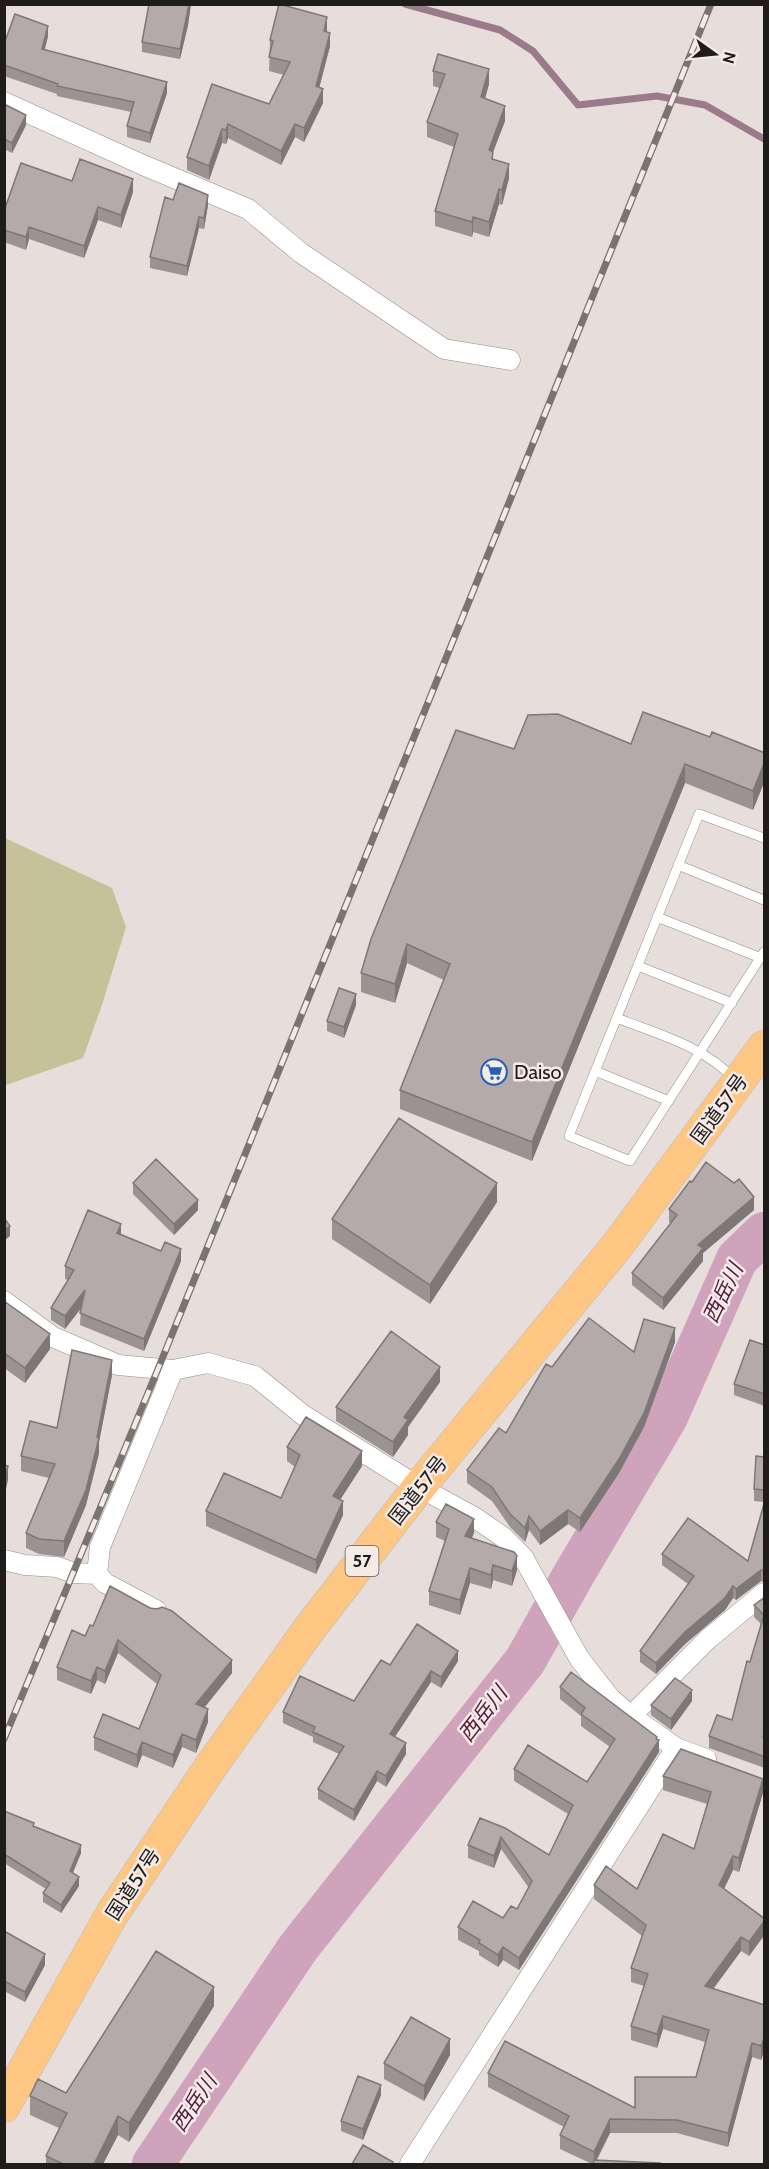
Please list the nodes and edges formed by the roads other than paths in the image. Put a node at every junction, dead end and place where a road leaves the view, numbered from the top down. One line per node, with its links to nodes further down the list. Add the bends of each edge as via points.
1 (4, 102): 2 (street, via 248,209 301,253 444,349)
2 (510, 360)
3 (765, 838): 4 (lane, via 699,814)
4 (678, 865): 5 (lane); 6 (lane)
5 (765, 900)
6 (657, 917): 7 (lane); 8 (lane)
7 (763, 955): 9 (lane)
8 (638, 966): 9 (lane); 10 (lane)
9 (732, 1003): 12 (lane)
10 (617, 1018): 12 (lane); 13 (lane)
11 (765, 1047): 14 (highway, 国道57号 / 57)
12 (700, 1052): 14 (lane); 15 (lane)
13 (595, 1071): 15 (lane); 15 (lane, via 569,1136 630,1161)
14 (738, 1083): 18 (highway, 国道57号 / 57, via 617,1246)
15 (669, 1101)
16 (4, 1301): 17 (street, via 53,1337 118,1365)
17 (173, 1370): 18 (street, via 208,1363 255,1376 303,1415); 20 (street, via 100,1547)
18 (418, 1487): 23 (street, via 503,1537 523,1557 579,1658 610,1698); 26 (highway, 国道57号 / 57, via 202,1779 112,1914)
19 (4, 1560): 20 (street)
20 (97, 1574): 22 (street, via 105,1583)
21 (765, 1593): 23 (street, via 708,1640)
22 (156, 1610)
23 (631, 1716): 24 (street)
24 (676, 1748): 25 (street); 27 (street)
25 (720, 1765)
26 (4, 2106)
27 (410, 2164)

